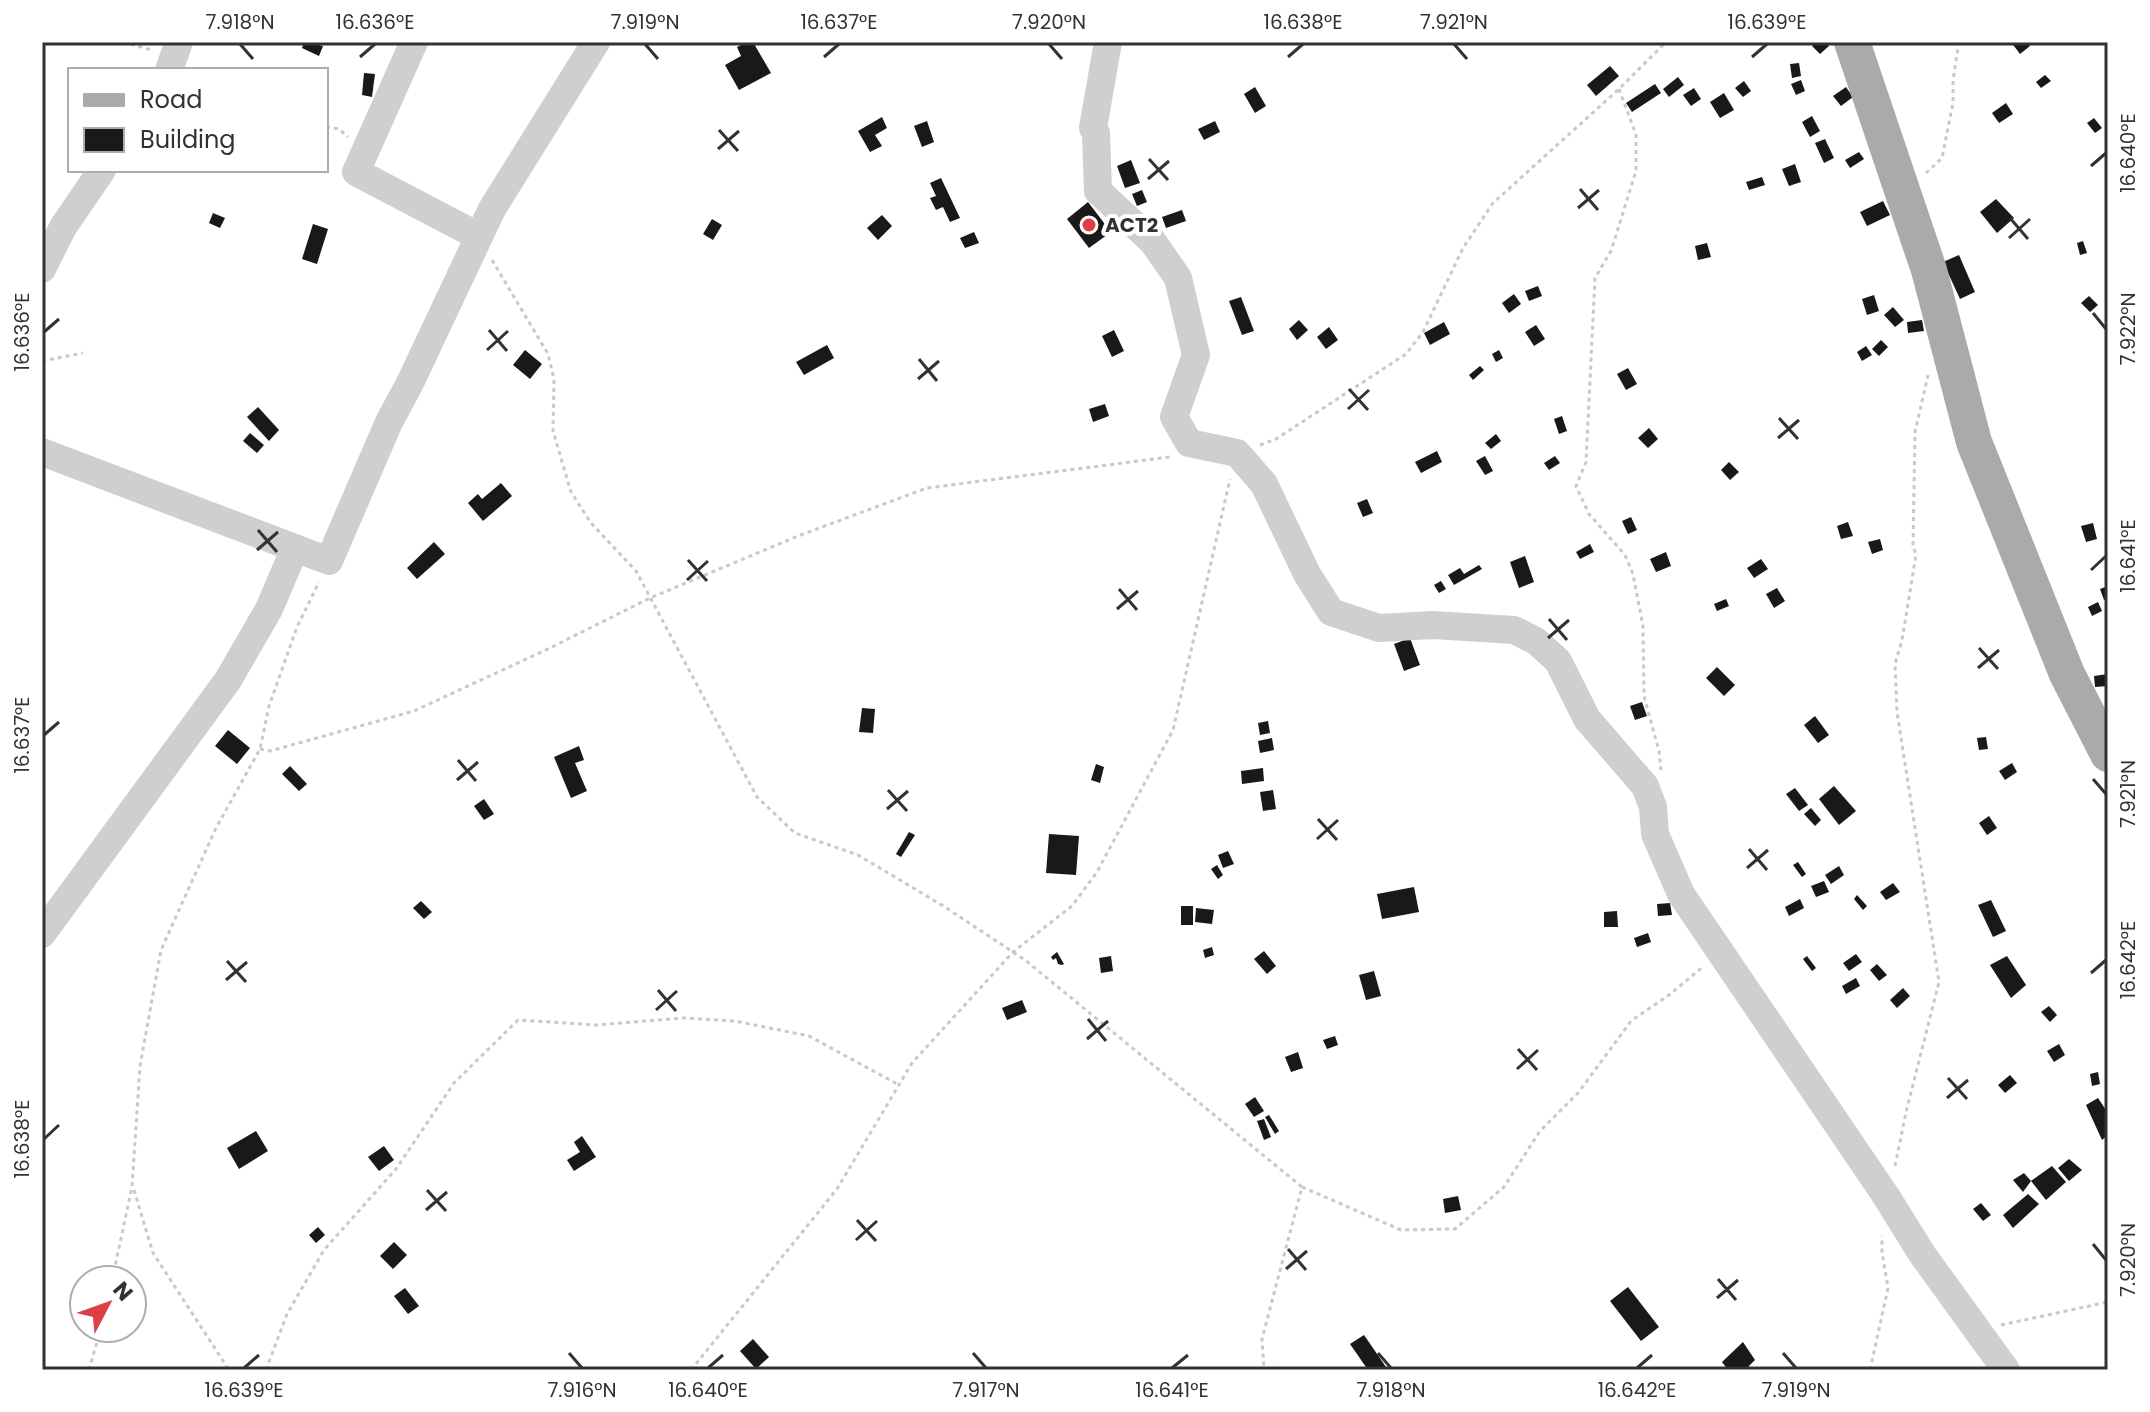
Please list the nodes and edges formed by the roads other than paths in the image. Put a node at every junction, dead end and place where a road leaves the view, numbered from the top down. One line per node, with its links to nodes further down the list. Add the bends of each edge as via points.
1 (179, 42): 6 (street)
2 (414, 42): 8 (street, via 356,172)
3 (596, 42): 8 (street)
4 (1108, 42): 14 (street, via 1093,128 1098,191 1153,242 1178,278 1196,355 1174,417 1189,443 1237,453 1264,484 1331,612 1379,628 1514,630 1558,661 1587,719 1645,786 1655,834 1681,894)
5 (1852, 42): 12 (main road, via 1929,270 1974,442 2067,674)
6 (170, 68)
7 (101, 172): 9 (street)
8 (478, 236): 11 (street, via 329,561)
9 (42, 269)
10 (42, 452): 11 (street)
11 (295, 548): 13 (street, via 269,609 228,680)
12 (2108, 754)
13 (42, 934)
14 (2006, 1370)

